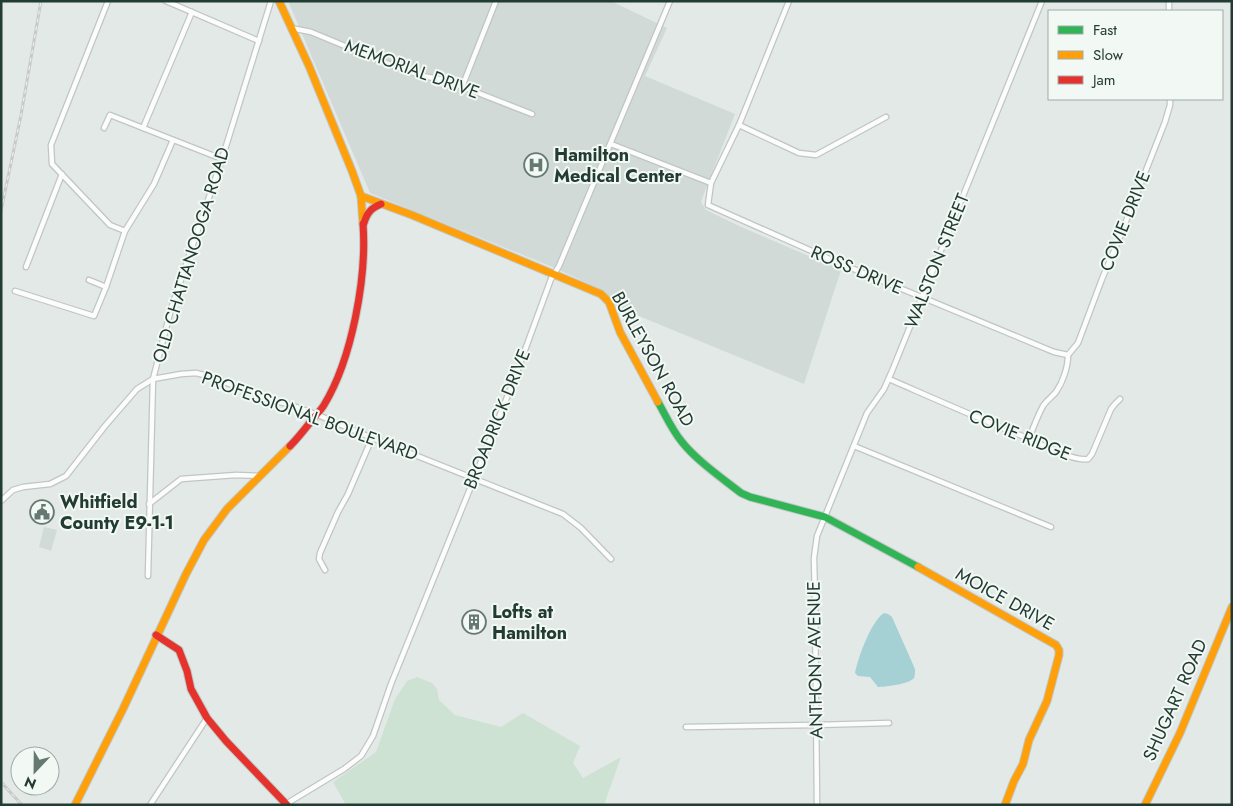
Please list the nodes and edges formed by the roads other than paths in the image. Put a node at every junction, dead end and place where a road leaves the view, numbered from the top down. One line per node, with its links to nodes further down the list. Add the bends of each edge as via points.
1 (108, 1): 22 (street, via 51,145 52,164)
2 (166, 1): 9 (street)
3 (271, 1): 11 (street, OLD CHATTANOOGA ROAD)
4 (279, 1): 10 (street)
5 (496, 1): 12 (street)
6 (670, 1): 20 (street, BROADRICK DRIVE)
7 (789, 1): 16 (street)
8 (1042, 1): 33 (street, WALSTON STREET)
9 (192, 12): 11 (street); 18 (street)
10 (291, 28): 12 (street, MEMORIAL DRIVE, via 311,32 414,73); 24 (street)
11 (259, 41): 21 (street, OLD CHATTANOOGA ROAD)
12 (462, 86): 14 (street, MEMORIAL DRIVE)
13 (1170, 100): 34 (street, COVIE DRIVE, via 1165,122 1078,343)
14 (532, 114)
15 (886, 117): 16 (street, via 816,155 799,153)
16 (738, 125): 23 (street)
17 (104, 128): 18 (street, via 110,115)
18 (143, 128): 19 (street)
19 (173, 140): 21 (street); 27 (street, via 154,184)
20 (610, 144): 23 (street); 29 (street, BROADRICK DRIVE)
21 (222, 159): 36 (street, OLD CHATTANOOGA ROAD, via 171,308)
22 (62, 174): 27 (street, via 110,225); 28 (street)
23 (711, 183): 33 (street, ROSS DRIVE, via 708,205)
24 (361, 196): 25 (street, BURLEYSON ROAD); 26 (street)
25 (381, 204): 26 (street, via 368,212); 29 (street, BURLEYSON ROAD)
26 (363, 226): 38 (street, via 358,300 350,340 338,378)
27 (124, 231): 31 (street)
28 (26, 267)
29 (554, 274): 43 (street, BROADRICK DRIVE); 46 (street, BURLEYSON ROAD, via 606,298 620,332 664,413 691,452 750,497)
30 (89, 280): 31 (street)
31 (106, 287): 32 (street, via 94,316)
32 (14, 291)
33 (922, 298): 34 (street, ROSS DRIVE); 35 (street, WALSTON STREET)
34 (1068, 355): 40 (street, via 1064,374 1056,391 1044,404)
35 (889, 378): 40 (street, COVIE RIDGE); 41 (street, WALSTON STREET, via 867,413)
36 (153, 379): 38 (street, PROFESSIONAL BOULEVARD, via 196,373); 44 (street, PROFESSIONAL BOULEVARD, via 137,389 66,476 50,484 13,490); 45 (street, OLD CHATTANOOGA ROAD)
37 (1120, 399): 40 (street, COVIE RIDGE, via 1111,409 1088,459 1075,458)
38 (318, 415): 39 (street, PROFESSIONAL BOULEVARD); 42 (street)
39 (372, 438): 43 (street, PROFESSIONAL BOULEVARD); 49 (street, via 320,554 319,560)
40 (1029, 439)
41 (854, 446): 46 (street, WALSTON STREET); 47 (street)
42 (260, 476): 45 (street, via 180,479); 52 (street, via 227,509 204,540)
43 (474, 478): 48 (street, PROFESSIONAL BOULEVARD, via 563,514); 59 (street, BROADRICK DRIVE, via 373,736 361,756 344,770)
44 (1, 501)
45 (149, 504): 50 (street, OLD CHATTANOOGA ROAD)
46 (825, 517): 55 (street, ANTHONY AVENUE, via 814,558); 61 (street, MOICE DRIVE, via 1056,645 1059,655 1047,701)
47 (1051, 527)
48 (612, 559)
49 (325, 570)
50 (148, 576)
51 (1232, 607): 62 (street, SHUGART ROAD, via 1180,733)
52 (156, 635): 53 (street, via 179,650 191,688); 57 (street)
53 (206, 718): 58 (street); 59 (street)
54 (889, 723): 55 (street)
55 (816, 725): 56 (street); 60 (street, ANTHONY AVENUE)
56 (686, 727)
57 (75, 805)
58 (150, 805)
59 (286, 805)
60 (817, 805)
61 (1004, 805)
62 (1145, 805)

